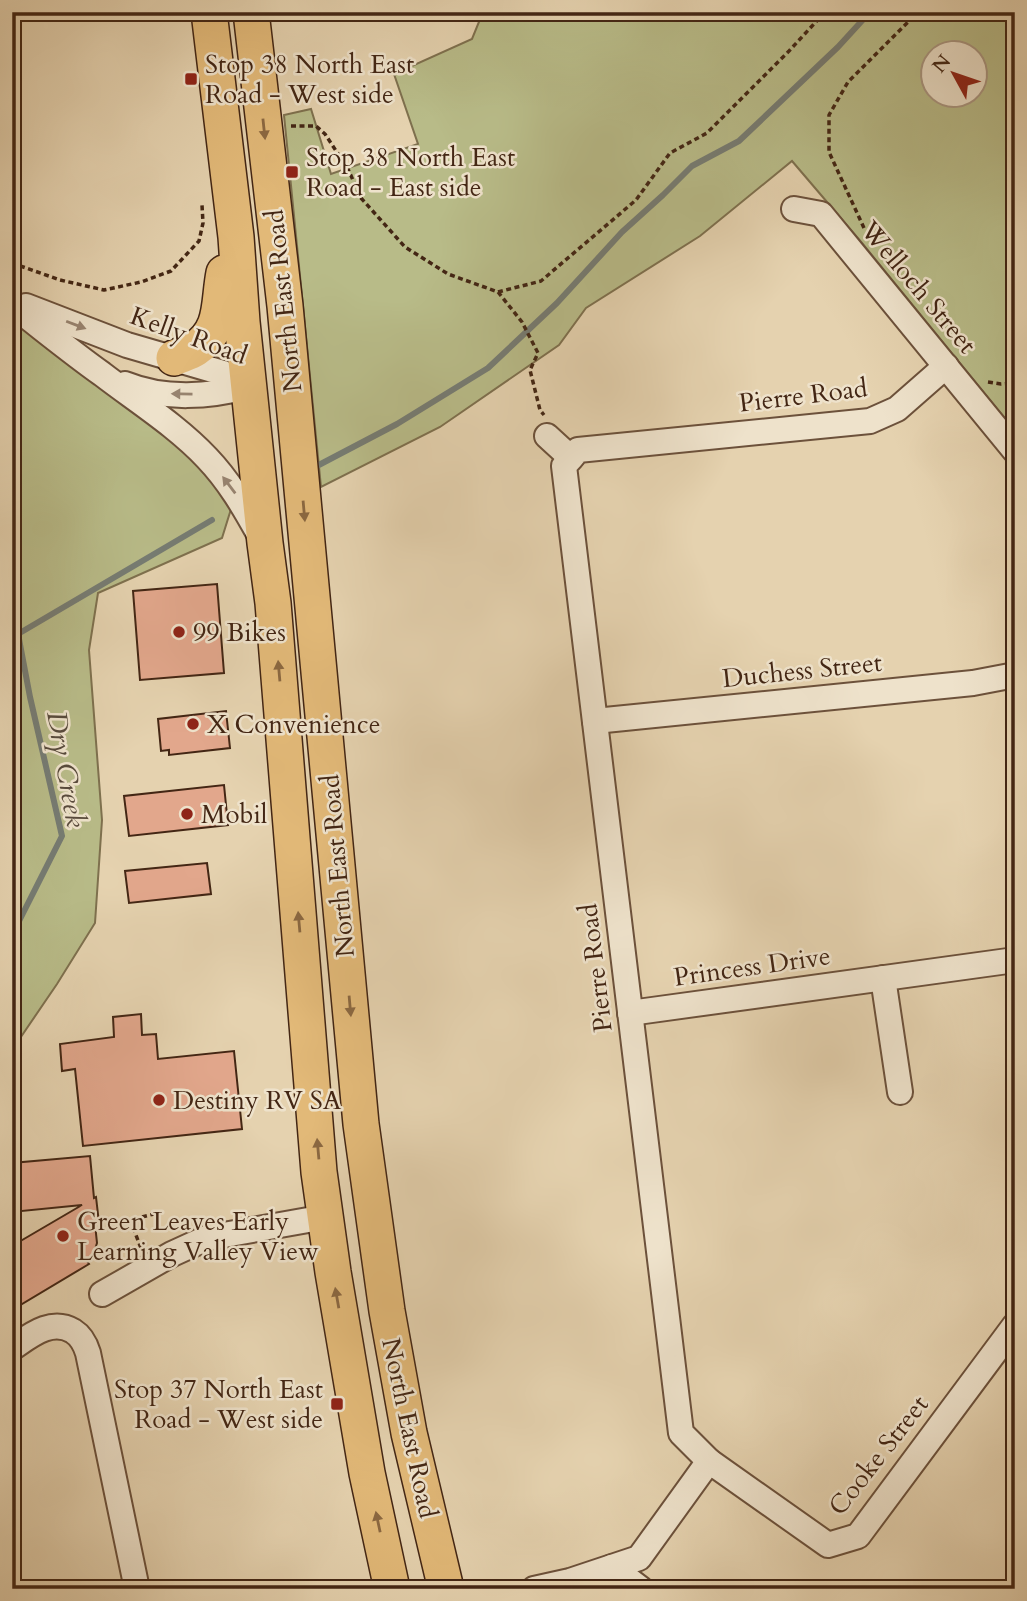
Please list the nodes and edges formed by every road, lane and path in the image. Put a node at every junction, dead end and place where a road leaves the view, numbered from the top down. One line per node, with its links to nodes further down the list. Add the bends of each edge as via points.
1 (209, 12): 9 (highway, North East Road)
2 (251, 12): 13 (highway, North East Road, one-way to 13)
3 (825, 12): 11 (path, via 707,133 670,153 636,200 541,281)
4 (918, 12): 8 (path, via 848,82 829,115 829,152)
5 (284, 126): 11 (path, via 316,127 325,134 362,198 405,247 448,274)
6 (201, 198): 10 (path, via 199,241 171,271 141,282 104,290)
7 (794, 209): 15 (street, Welloch Street, via 821,214)
8 (864, 230)
9 (236, 237): 14 (highway, via 225,265 216,326 194,350); 19 (highway, North East Road)
10 (12, 263)
11 (498, 292): 20 (path, via 522,322 538,353 530,370 540,410 550,423)
12 (12, 303): 14 (street, Kelly Road, one-way to 14); 16 (street, Kelly Road)
13 (285, 306): 19 (highway, via 267,360); 21 (highway, North East Road)
14 (174, 358): 19 (street, Kelly Road)
15 (946, 366): 22 (street, Welloch Street); 23 (street, Pierre Road, via 897,409 870,421 578,450)
16 (102, 374): 19 (street, Kelly Road, one-way to 16, via 225,393 178,395 149,392); 24 (street, Kelly Road, one-way to 16, via 236,493 206,457)
17 (984, 381): 18 (path)
18 (1015, 383)
19 (249, 386): 21 (highway); 24 (highway, North East Road)
20 (547, 436): 23 (street)
21 (297, 443): 31 (highway, North East Road, one-way to 31)
22 (1015, 451)
23 (571, 458): 26 (street, Pierre Road, via 564,466)
24 (265, 543): 33 (highway, North East Road, one-way to 24)
25 (1015, 675): 26 (street, Duchess Street)
26 (595, 721): 29 (street, Pierre Road)
27 (1015, 960): 28 (street, Princess Drive)
28 (883, 978): 29 (street, Princess Drive); 30 (street)
29 (630, 1013): 39 (street, Pierre Road, via 681,1433)
30 (900, 1092)
31 (367, 1163): 33 (highway, via 351,1197); 35 (highway, North East Road)
32 (154, 1214): 34 (path, via 130,1220)
33 (326, 1217): 35 (highway, via 355,1233); 36 (street, via 207,1238); 42 (highway, North East Road, one-way to 33, via 367,1473)
34 (142, 1250)
35 (379, 1256): 43 (highway, North East Road, via 409,1433)
36 (102, 1294)
37 (1015, 1325): 39 (street, Cooke Street, via 858,1536 828,1545)
38 (12, 1348): 41 (street, via 50,1326 69,1328 83,1340)
39 (709, 1461): 40 (street, via 639,1558)
40 (612, 1567): 44 (street); 45 (street)
41 (136, 1589)
42 (392, 1589)
43 (446, 1589)
44 (534, 1589)
45 (640, 1589)

